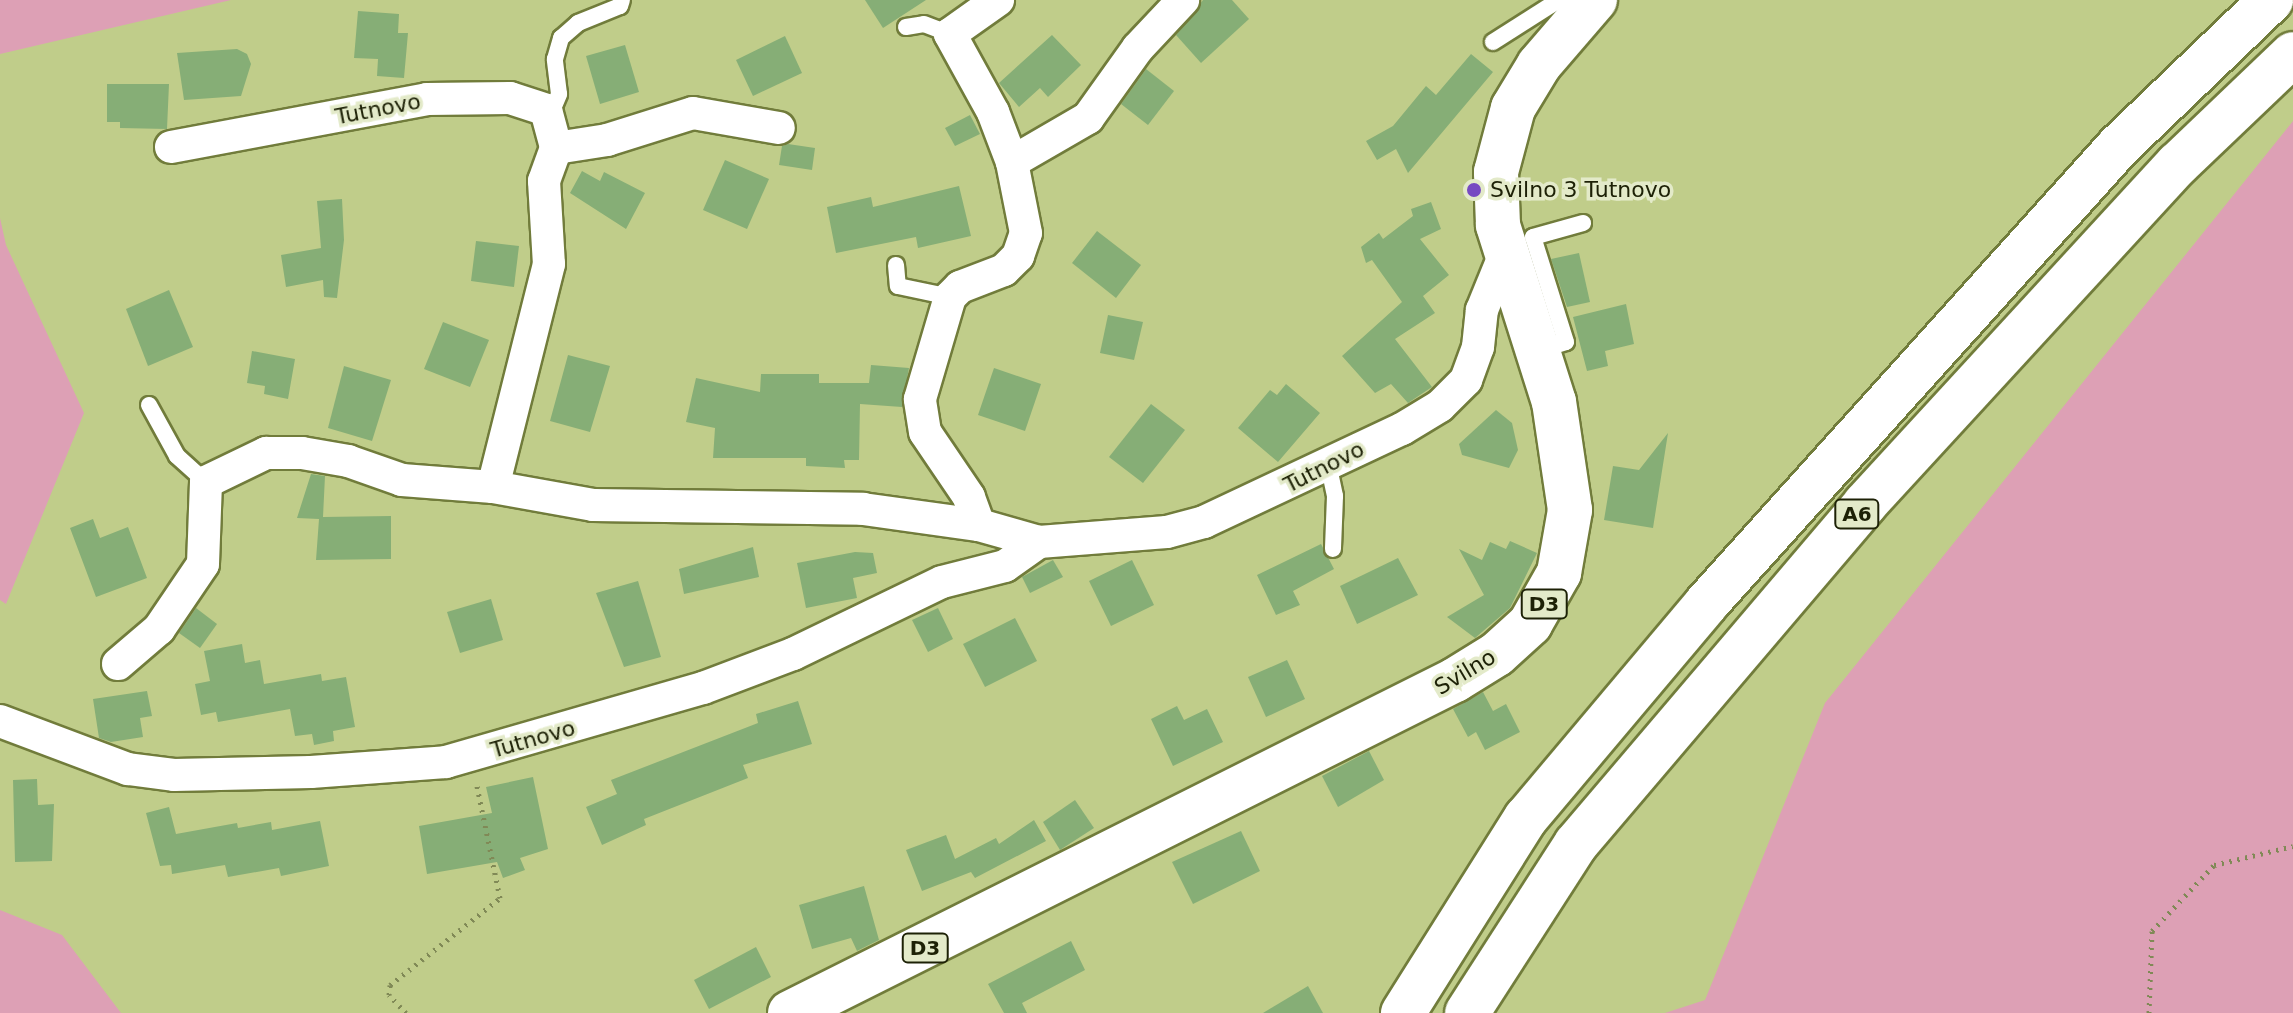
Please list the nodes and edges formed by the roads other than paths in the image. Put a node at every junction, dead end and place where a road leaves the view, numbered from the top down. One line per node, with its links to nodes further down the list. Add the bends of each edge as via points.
1 (622, 0): 12 (lane, via 620,6 578,23 561,38)
2 (998, 0): 8 (street)
3 (1183, 0): 14 (street, via 1138,48 1088,118)
4 (1559, 0): 9 (lane)
5 (1595, 0): 16 (main road, Svilno / D3, via 1539,65 1513,108 1496,172)
6 (2271, 0): 29 (main road, A6, via 2119,146 1706,604 1526,818)
7 (906, 27): 8 (lane, via 924,24)
8 (950, 34): 14 (street, via 993,112)
9 (1493, 42)
10 (2293, 54): 31 (main road, A6, via 2178,164 1855,516 1576,844)
11 (779, 128): 12 (street, via 693,113 607,140)
12 (552, 133): 13 (street, Tutnovo, via 546,110 510,98 427,99); 23 (street, via 544,181 549,264)
13 (171, 147)
14 (1012, 162): 18 (street, via 1026,233 1018,256 1004,270 960,287)
15 (1583, 223): 19 (lane, via 1533,237 1566,342)
16 (1504, 256): 19 (main road, Svilno / D3); 21 (street, Tutnovo, via 1482,310 1478,347 1466,380 1415,421)
17 (896, 265): 18 (lane, via 898,286)
18 (950, 297): 24 (street, via 920,415 925,432 969,497)
19 (1540, 350): 30 (main road, Svilno / D3, via 1565,456 1567,542 1550,596 1530,624 1497,654 1087,868)
20 (149, 405): 22 (lane, via 177,456)
21 (1328, 463): 25 (street, Tutnovo, via 1204,522 1167,532); 26 (lane, via 1335,496)
22 (206, 482): 23 (street, Tutnovo, via 266,453 302,453 348,461 402,480); 27 (street, via 203,564 159,629)
23 (493, 487): 24 (street, Tutnovo, via 593,505 785,505)
24 (979, 525): 25 (street, Tutnovo)
25 (1039, 542): 28 (street, Tutnovo, via 1005,566 942,582 793,654 703,688 446,762 174,775 128,769)
26 (1333, 549)
27 (118, 664)
28 (0, 721)
29 (1406, 1005)
30 (790, 1013)
31 (1467, 1013)

